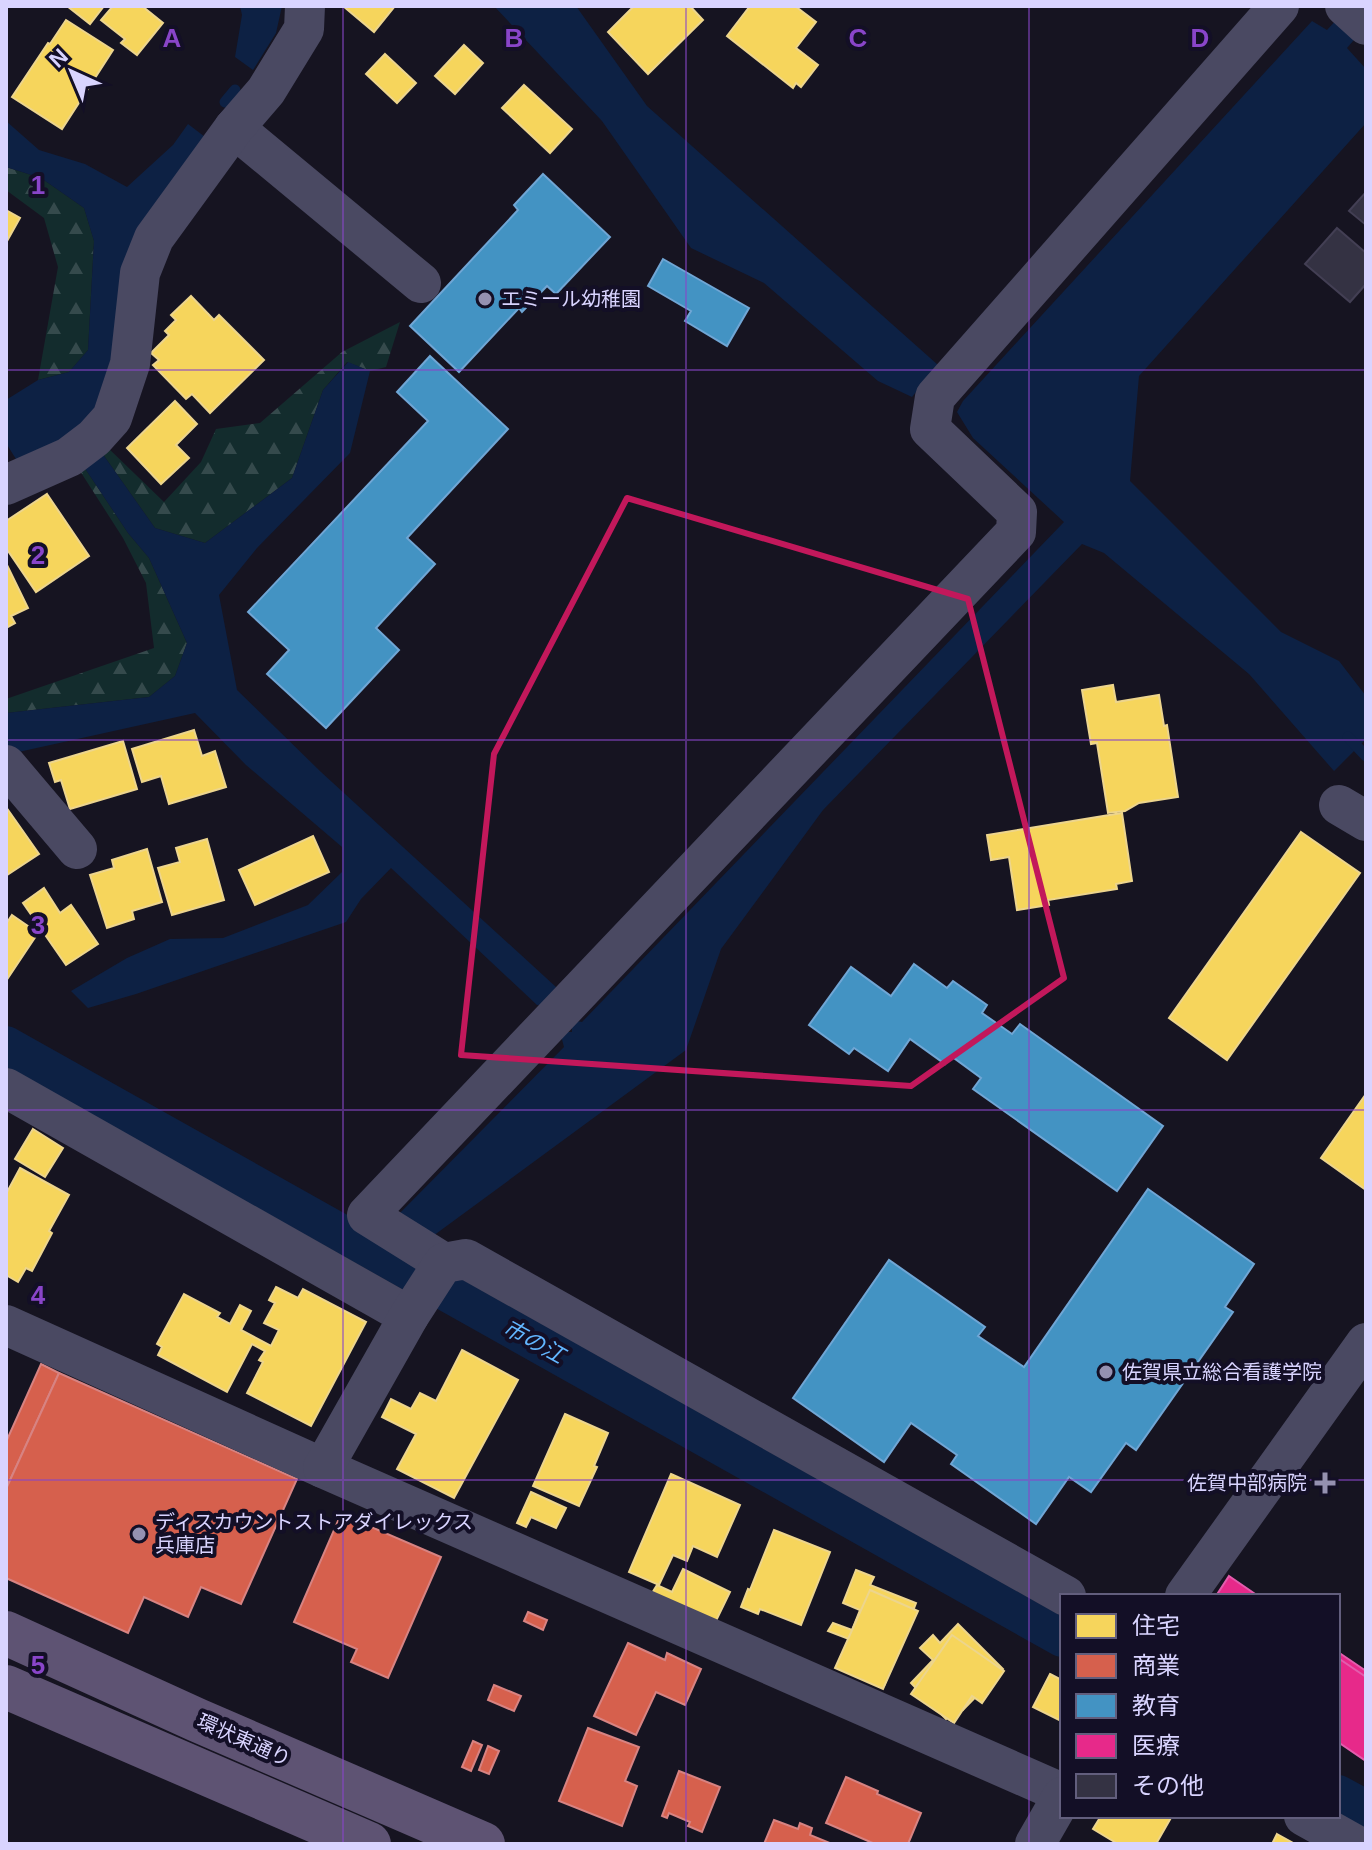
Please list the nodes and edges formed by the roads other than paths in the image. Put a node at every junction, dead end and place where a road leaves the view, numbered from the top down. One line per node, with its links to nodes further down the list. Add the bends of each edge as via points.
1 (305, 6): 5 (street, via 304,29 266,91)
2 (1279, 6): 11 (street, via 935,397 930,429 1017,512 1016,532 367,1215)
3 (1345, 6): 4 (street)
4 (1366, 25)
5 (234, 128): 6 (street); 7 (street, via 154,238 140,273 130,364 112,418 82,448)
6 (421, 283)
7 (6, 485)
8 (6, 765): 9 (street)
9 (77, 849)
10 (6, 1088): 12 (street)
11 (442, 1265): 12 (street); 16 (street, via 466,1259)
12 (412, 1311): 15 (street)
13 (6, 1325): 15 (street)
14 (1366, 1343): 17 (street)
15 (323, 1468): 20 (street)
16 (1062, 1594)
17 (1186, 1594)
18 (6, 1633): 24 (main road, 環状東通り)
19 (6, 1687): 23 (main road)
20 (1060, 1794)
21 (1060, 1799): 25 (street)
22 (1308, 1818): 26 (street)
23 (369, 1844)
24 (483, 1844)
25 (1035, 1844)
26 (1354, 1844)

